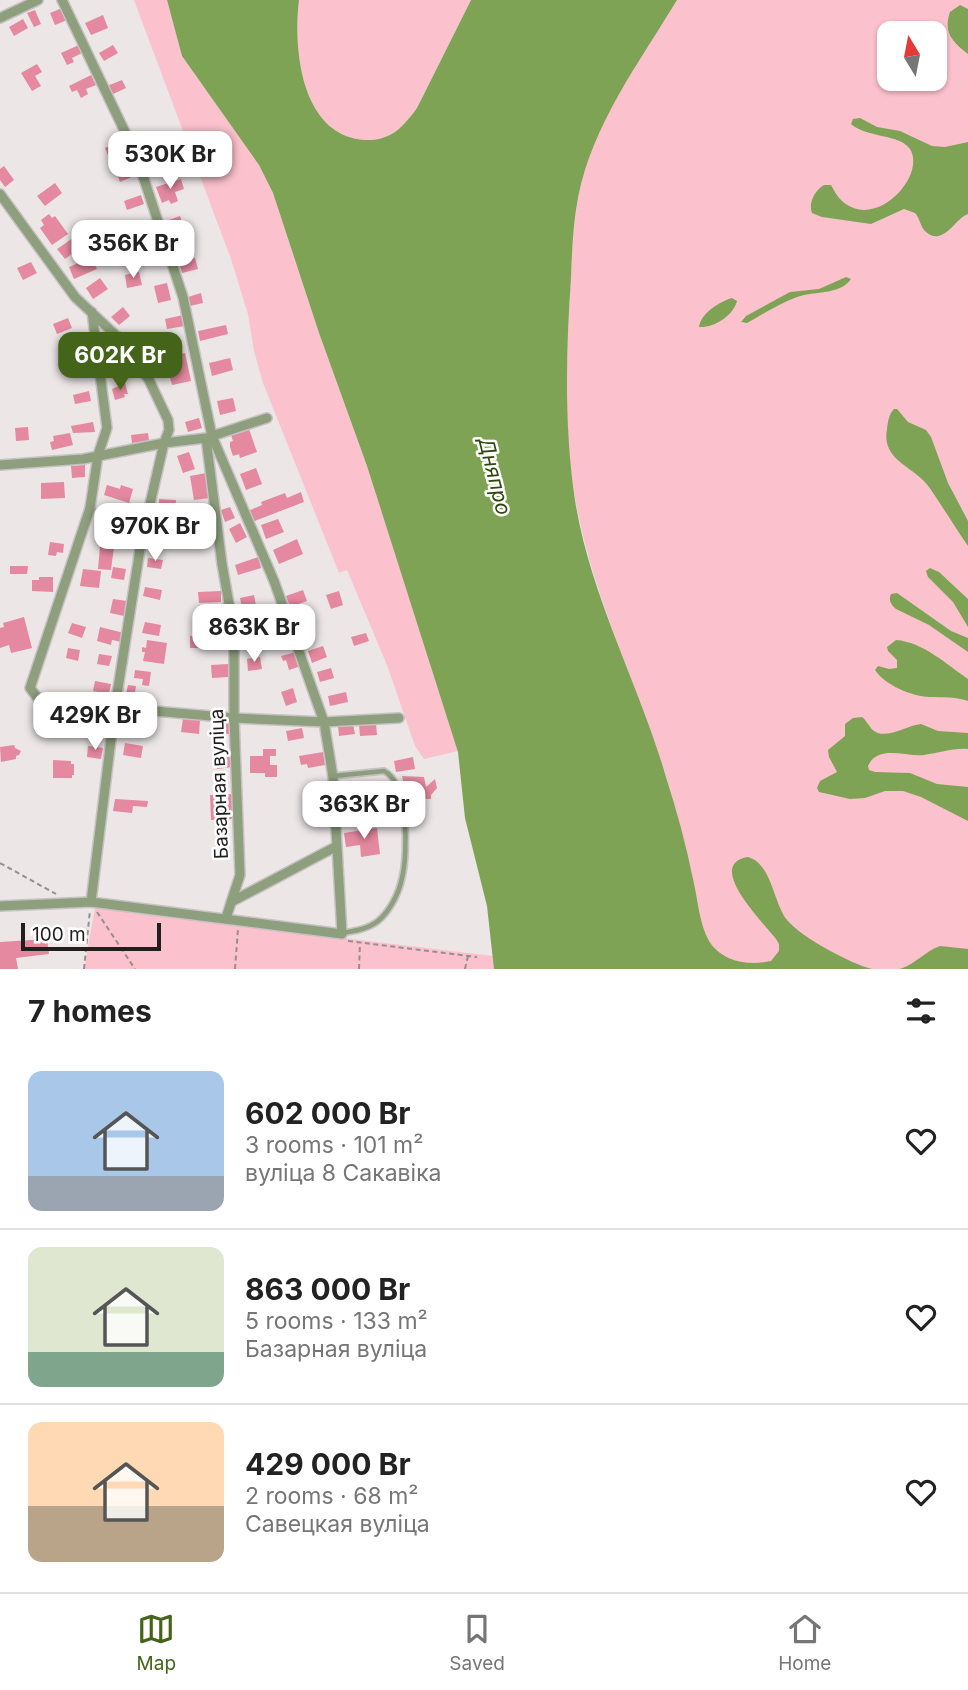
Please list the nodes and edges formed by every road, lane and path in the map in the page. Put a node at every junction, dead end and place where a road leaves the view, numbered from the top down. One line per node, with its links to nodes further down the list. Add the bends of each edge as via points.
1 (38, 0): 3 (street)
2 (62, 0): 7 (street, via 136,155 160,223 183,297)
3 (0, 18)
4 (0, 194): 5 (street, via 75,297)
5 (92, 312): 8 (street, via 123,342 149,380 168,421); 9 (street, via 107,428)
6 (267, 418): 7 (street)
7 (209, 437): 8 (street); 12 (street, Базарная вуліца, via 234,632); 14 (street, via 274,581)
8 (164, 443): 9 (street); 11 (street, via 141,543)
9 (98, 455): 10 (street); 11 (street, via 90,508 30,688 40,701)
10 (0, 465)
11 (115, 706): 12 (street); 19 (street)
12 (234, 718): 14 (street); 20 (street, Базарная вуліца, via 240,875)
13 (399, 718): 14 (street)
14 (324, 722): 15 (street)
15 (333, 777): 16 (street); 24 (lane, via 384,771 399,788 403,805 405,858 394,901 378,920)
16 (337, 846): 20 (street); 24 (street)
17 (0, 863): 18 (path)
18 (60, 896)
19 (91, 902): 21 (street); 22 (street); 27 (path); 28 (path)
20 (231, 902): 22 (street, Базарная вуліца)
21 (0, 906)
22 (226, 918): 24 (street)
23 (239, 928): 29 (path)
24 (342, 934)
25 (360, 943): 30 (path)
26 (468, 956): 31 (path)
27 (84, 969)
28 (135, 969)
29 (235, 969)
30 (359, 969)
31 (465, 969)

